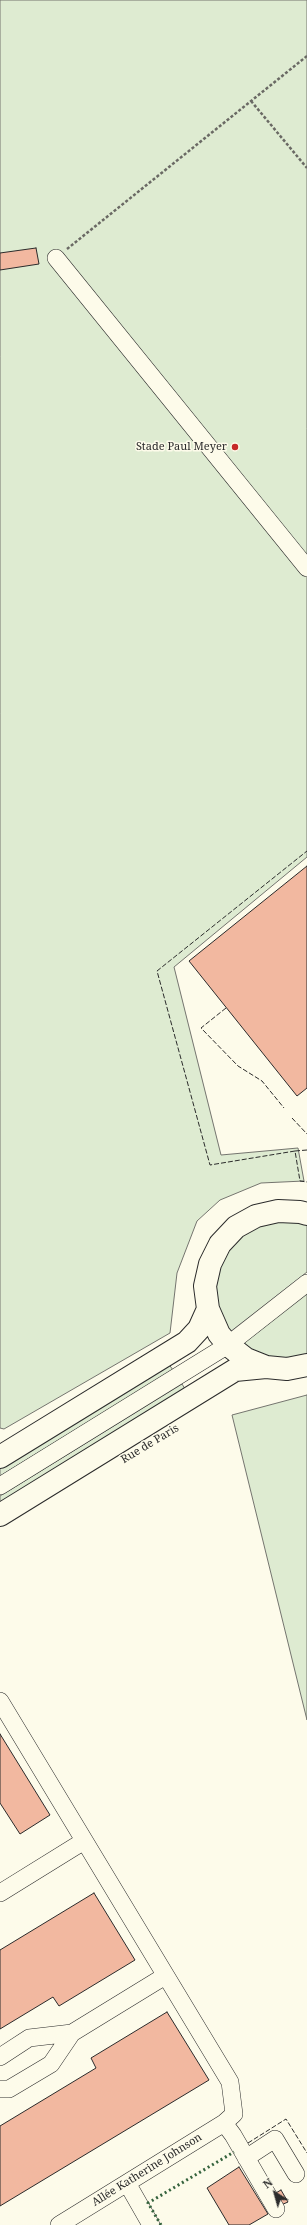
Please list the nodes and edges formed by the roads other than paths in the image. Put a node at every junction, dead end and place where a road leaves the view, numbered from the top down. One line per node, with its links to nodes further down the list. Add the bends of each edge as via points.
1 (56, 258): 2 (street)
2 (307, 568)
3 (307, 1214): 5 (main road, via 278,1211 256,1216 236,1227 220,1244 210,1264 205,1286)
4 (307, 1283): 6 (street)
5 (208, 1308): 6 (main road, via 219,1334); 9 (main road, via 199,1329 187,1342)
6 (228, 1345): 8 (main road, via 246,1359); 10 (street)
7 (307, 1365): 8 (main road, via 287,1369)
8 (266, 1367): 11 (main road, Rue de Paris, via 235,1370)
9 (0, 1456)
10 (0, 1486)
11 (0, 1515)
12 (0, 1700): 13 (street, via 77,1825)
13 (84, 1842): 14 (street); 15 (street)
14 (0, 1893)
15 (165, 1976): 16 (street); 19 (street, via 230,2082)
16 (72, 2033): 17 (street, via 29,2038); 18 (street, via 51,2064 9,2089)
17 (0, 2057)
18 (0, 2089)
19 (229, 2118): 20 (street); 22 (street, Allée Katherine Johnson)
20 (246, 2158): 21 (street, via 275,2139); 23 (street)
21 (296, 2174)
22 (127, 2184): 24 (street, Allée Katherine Johnson); 25 (street)
23 (276, 2209)
24 (59, 2225)
25 (151, 2225)

